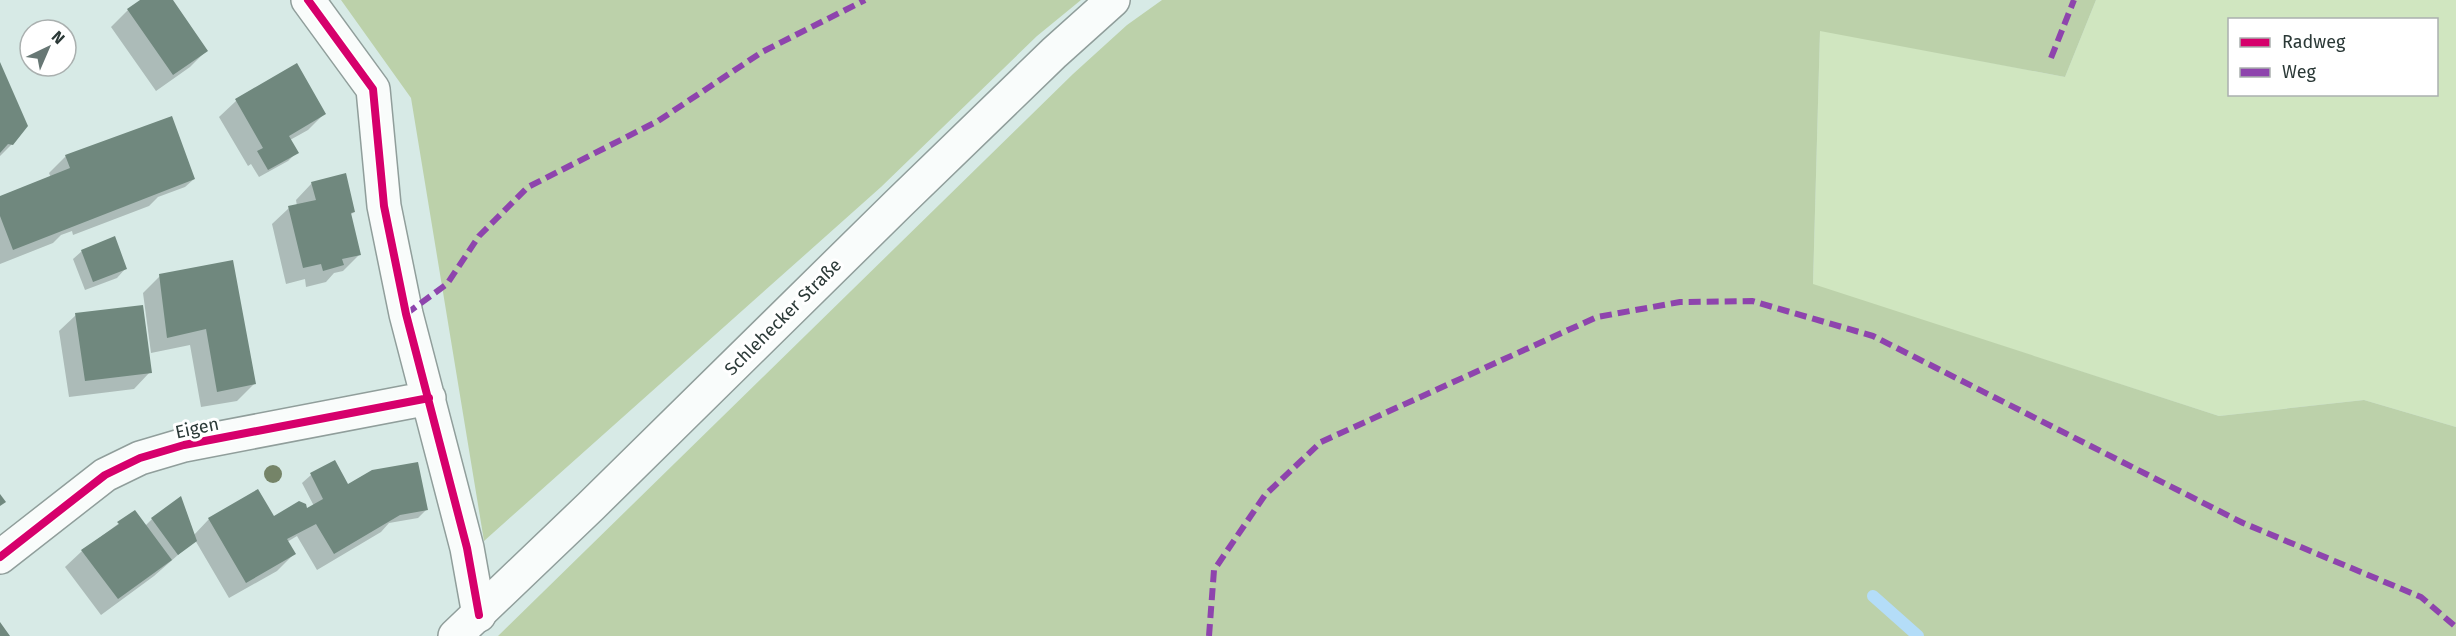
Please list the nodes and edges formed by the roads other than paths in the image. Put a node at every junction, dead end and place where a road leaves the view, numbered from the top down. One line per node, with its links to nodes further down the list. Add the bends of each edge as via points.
1 (308, 0): 3 (street, via 373,89 384,206 406,314)
2 (1113, 0): 5 (street, Schlehecker Straße, via 899,202)
3 (429, 398): 4 (street, Eigen, via 184,445 140,458 105,475); 5 (street, via 467,548)
4 (0, 557)
5 (467, 626)

